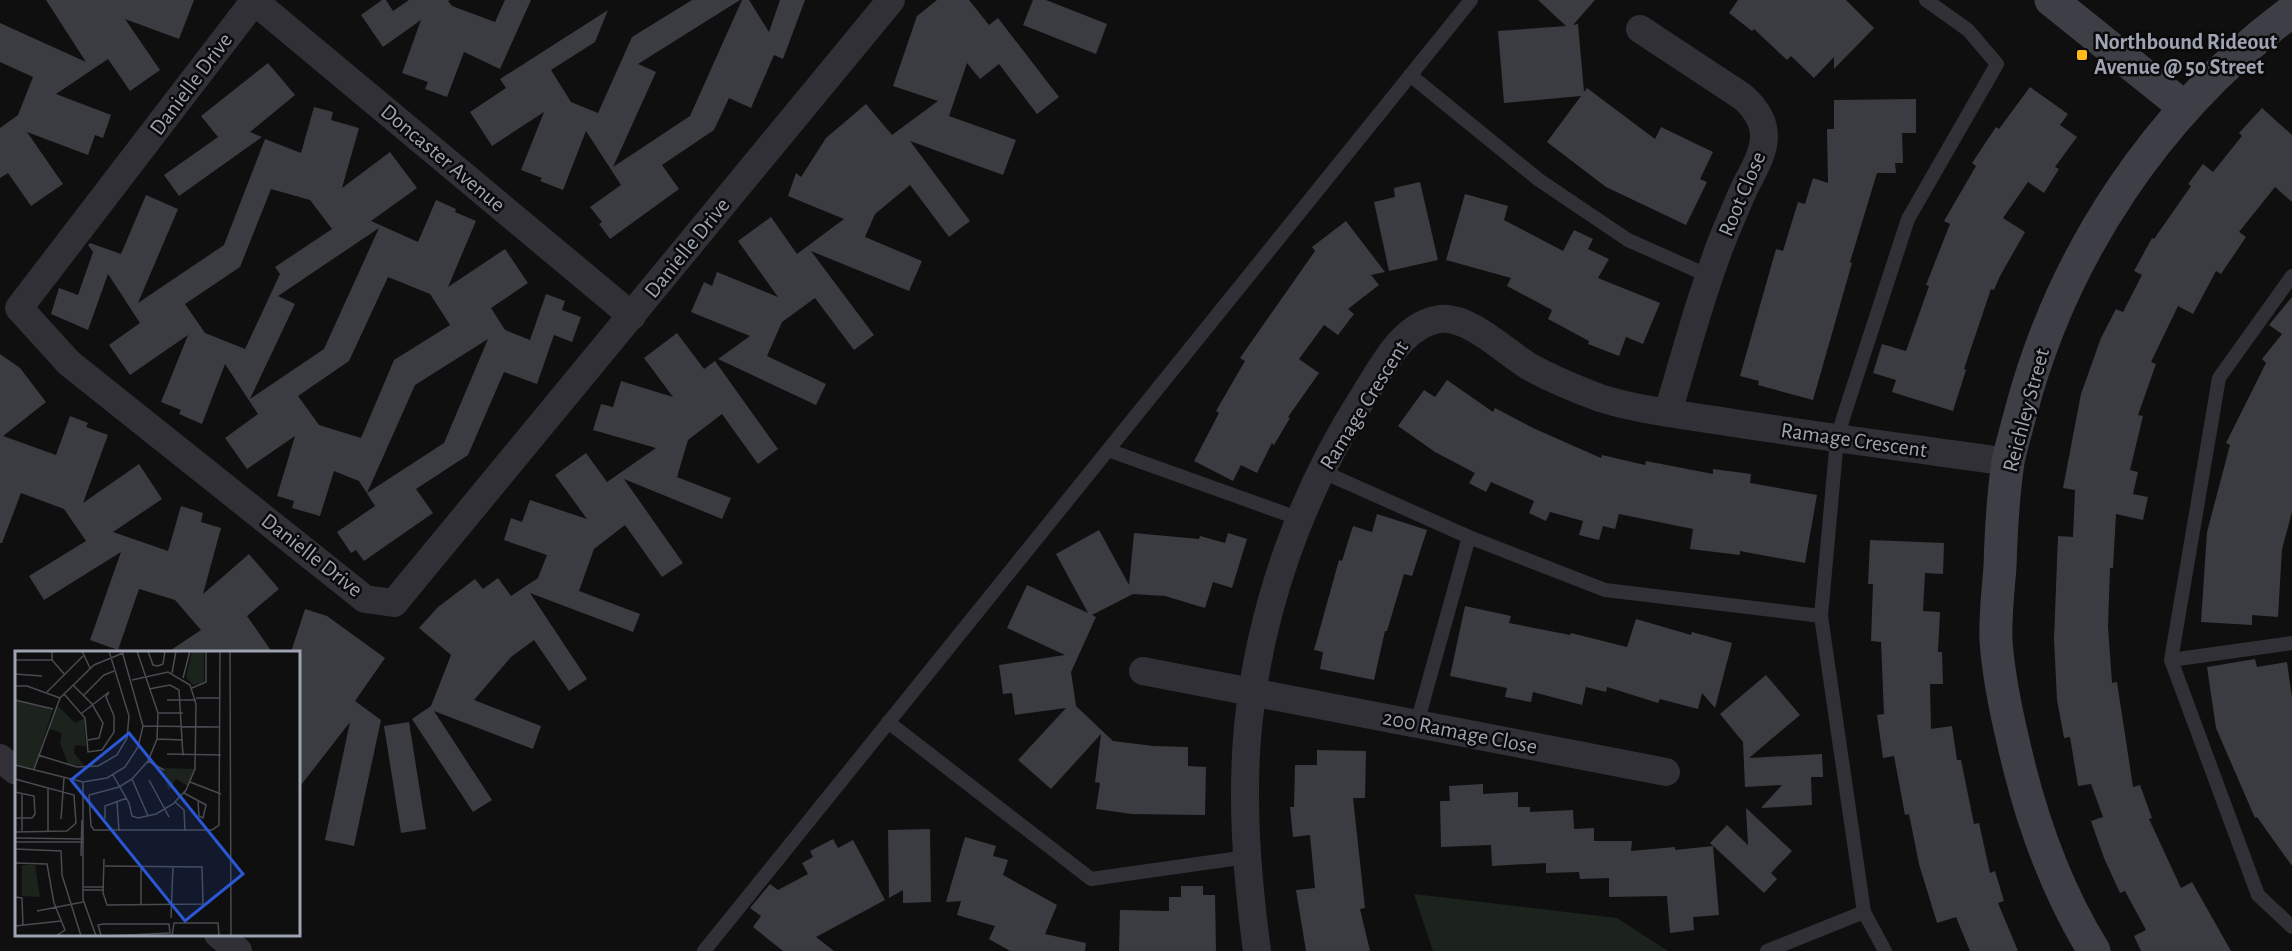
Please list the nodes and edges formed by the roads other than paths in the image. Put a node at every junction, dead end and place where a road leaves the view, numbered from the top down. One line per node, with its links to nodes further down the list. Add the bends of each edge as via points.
1 (254, 0): 12 (street, Doncaster Avenue); 12 (street, Danielle Drive, via 19,308 69,363 366,599 394,603)
2 (1470, 0): 8 (lane)
3 (1926, 0): 14 (lane, via 1968,30 1997,64 1908,219)
4 (2051, 0): 9 (street)
5 (886, 2): 12 (street, Danielle Drive)
6 (2292, 11): 9 (street, Reichley Street, via 2236,56)
7 (1640, 29): 10 (street, Root Close, via 1743,97 1753,106 1765,133 1759,159)
8 (1410, 75): 10 (lane, via 1539,180 1628,240); 15 (lane)
9 (2184, 106): 16 (street, Reichley Street, via 2130,177 2092,236 2061,297 2031,375)
10 (1709, 276): 13 (street, Root Close)
11 (2292, 276): 22 (lane, via 2219,378)
12 (632, 316)
13 (1668, 412): 14 (street, Ramage Crescent); 17 (street, Ramage Crescent, via 1606,400 1578,390 1530,367 1466,323 1442,319 1416,327 1405,338 1359,403)
14 (1837, 439): 16 (street, Ramage Crescent); 20 (lane)
15 (1108, 450): 18 (lane); 25 (lane)
16 (2008, 462): 39 (street, Reichley Street, via 1996,640 2010,727 2044,849)
17 (1321, 471): 18 (street, Ramage Crescent); 19 (lane)
18 (1300, 519): 24 (street, Ramage Crescent, via 1280,571)
19 (1469, 537): 20 (lane, via 1605,590); 26 (lane)
20 (1821, 616): 31 (lane)
21 (2292, 644): 22 (lane)
22 (2171, 660): 32 (lane, via 2258,895)
23 (1143, 671): 24 (street, 200 Ramage Close)
24 (1253, 693): 26 (street, 200 Ramage Close); 30 (street, Ramage Crescent, via 1246,761)
25 (888, 722): 30 (lane, via 1091,879); 35 (lane)
26 (1418, 723): 29 (street, 200 Ramage Close)
27 (0, 758): 28 (street)
28 (15, 770)
29 (1666, 772)
30 (1247, 857): 36 (street, Ramage Crescent)
31 (1864, 912): 37 (lane); 38 (lane)
32 (2292, 927)
33 (220, 936): 34 (street)
34 (238, 951)
35 (704, 951)
36 (1257, 951)
37 (1767, 951)
38 (1885, 951)
39 (2094, 951)

